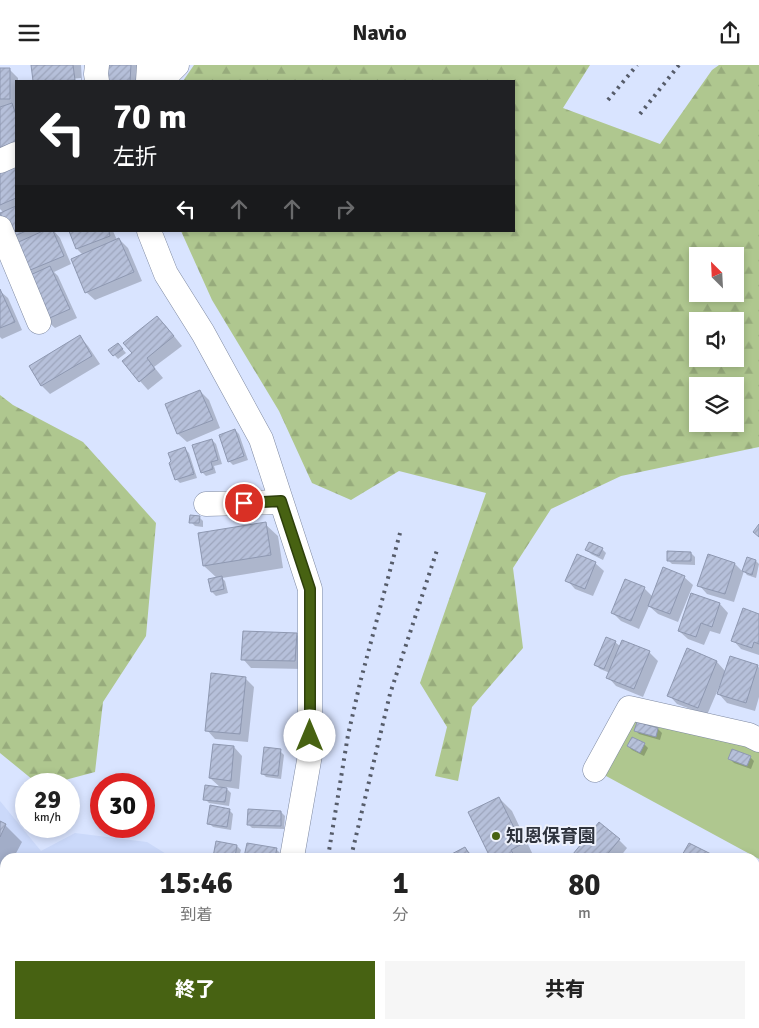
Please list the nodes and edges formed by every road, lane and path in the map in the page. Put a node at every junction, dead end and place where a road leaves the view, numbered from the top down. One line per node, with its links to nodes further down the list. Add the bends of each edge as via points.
1 (97, 65): 4 (street)
2 (149, 65): 5 (street)
3 (177, 65): 6 (street)
4 (97, 80)
5 (148, 80)
6 (162, 80)
7 (15, 154): 8 (street)
8 (0, 161)
9 (0, 228): 11 (street)
10 (149, 232): 12 (street, via 166,274 203,333 261,439)
11 (39, 322)
12 (281, 501): 13 (street); 16 (street, via 310,589 310,755)
13 (206, 504)
14 (759, 740): 15 (street, via 629,708)
15 (595, 769)
16 (293, 853)

